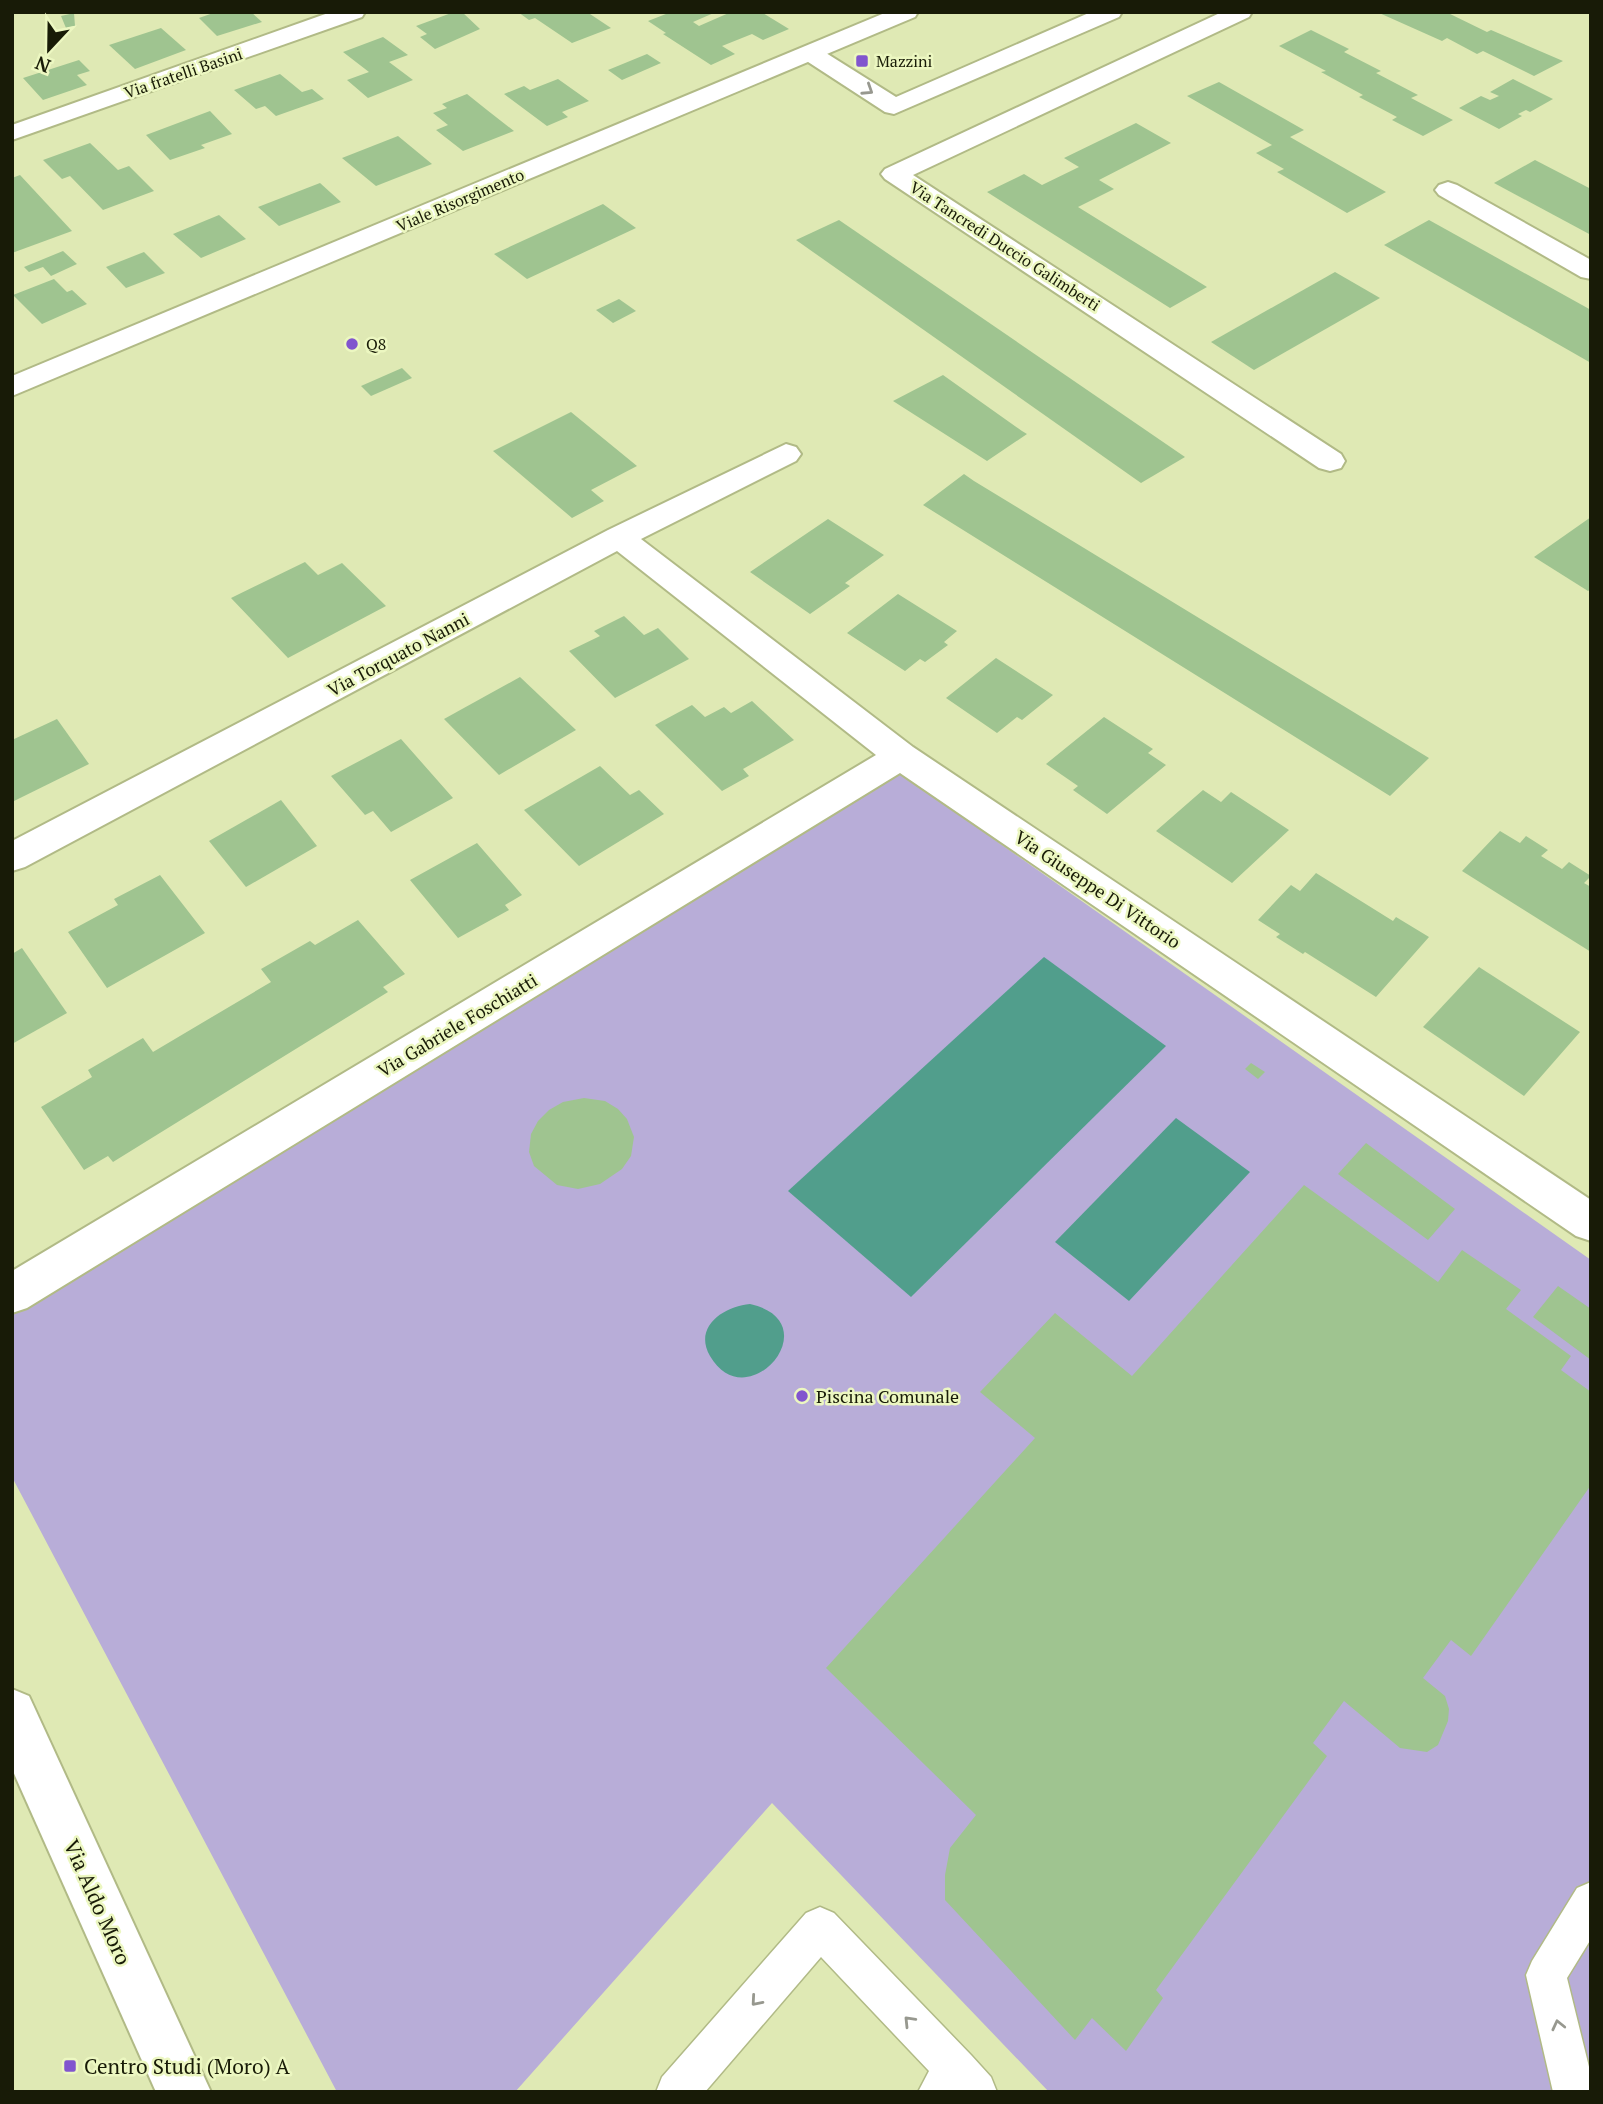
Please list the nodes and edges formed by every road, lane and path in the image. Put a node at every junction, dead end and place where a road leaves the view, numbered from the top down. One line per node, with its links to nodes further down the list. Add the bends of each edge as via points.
1 (354, 12): 6 (street, Via fratelli Basini)
2 (907, 12): 5 (street, Viale Risorgimento)
3 (1111, 12): 5 (street, one-way to 3, via 894,107)
4 (1241, 12): 11 (street, Via Tancredi Duccio Galimberti, via 894,174)
5 (810, 53): 9 (street, Viale Risorgimento)
6 (12, 133)
7 (1448, 190): 8 (street)
8 (1591, 271)
9 (12, 387)
10 (786, 454): 12 (street, Via Torquato Nanni)
11 (1330, 461)
12 (619, 537): 13 (street, Via Giuseppe Di Vittorio); 14 (street, Via Torquato Nanni)
13 (901, 756): 15 (street, Via Giuseppe Di Vittorio); 16 (street, Via Gabriele Foschiatti)
14 (12, 857)
15 (1591, 1223)
16 (12, 1294)
17 (12, 1713): 20 (street, Via Aldo Moro)
18 (1591, 1902): 22 (lane, one-way to 18, via 1546,1975)
19 (957, 2085): 21 (lane, one-way to 21, via 820,1927)
20 (184, 2092)
21 (677, 2092)
22 (1574, 2092)

